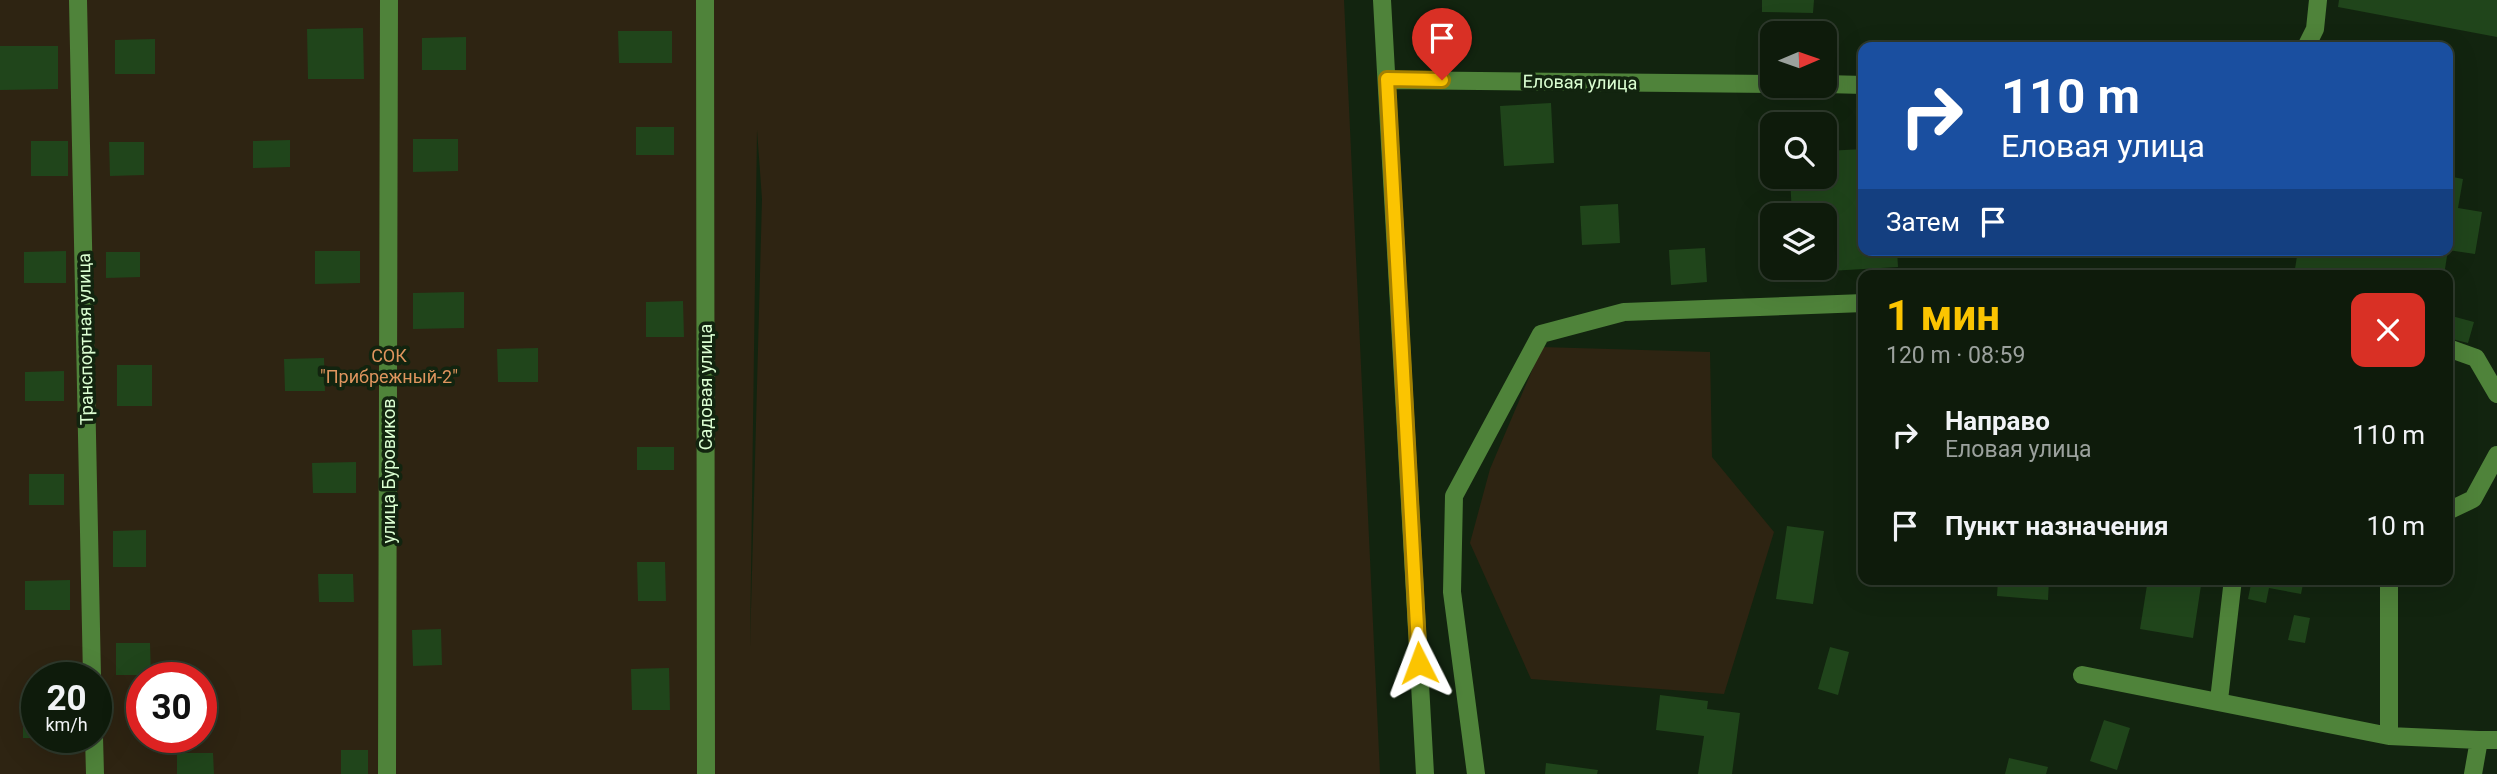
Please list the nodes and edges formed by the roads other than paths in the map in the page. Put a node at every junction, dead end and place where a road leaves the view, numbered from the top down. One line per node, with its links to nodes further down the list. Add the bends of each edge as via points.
1 (78, 0): 18 (street, Транспортная улица)
2 (389, 0): 25 (street, улица Буровиков)
3 (705, 0): 26 (street, Садовая улица)
4 (1382, 0): 7 (street)
5 (2318, 0): 6 (street)
6 (2308, 42)
7 (1387, 79): 8 (street, Еловая улица); 27 (street)
8 (1760, 84)
9 (1838, 84): 10 (street)
10 (1858, 85)
11 (1858, 303): 28 (street, via 1624,312 1541,334 1454,496 1452,592)
12 (2453, 350): 13 (street, via 2476,358)
13 (2497, 394)
14 (2497, 455): 15 (street, via 2473,499)
15 (2453, 509)
16 (2232, 585): 20 (street)
17 (2389, 585): 21 (street)
18 (92, 662)
19 (2081, 675): 20 (street)
20 (2219, 700): 21 (street)
21 (2389, 736): 22 (street)
22 (2488, 740): 29 (street)
23 (94, 753): 24 (street)
24 (95, 774)
25 (387, 774)
26 (706, 774)
27 (1425, 774)
28 (1476, 774)
29 (2473, 774)

